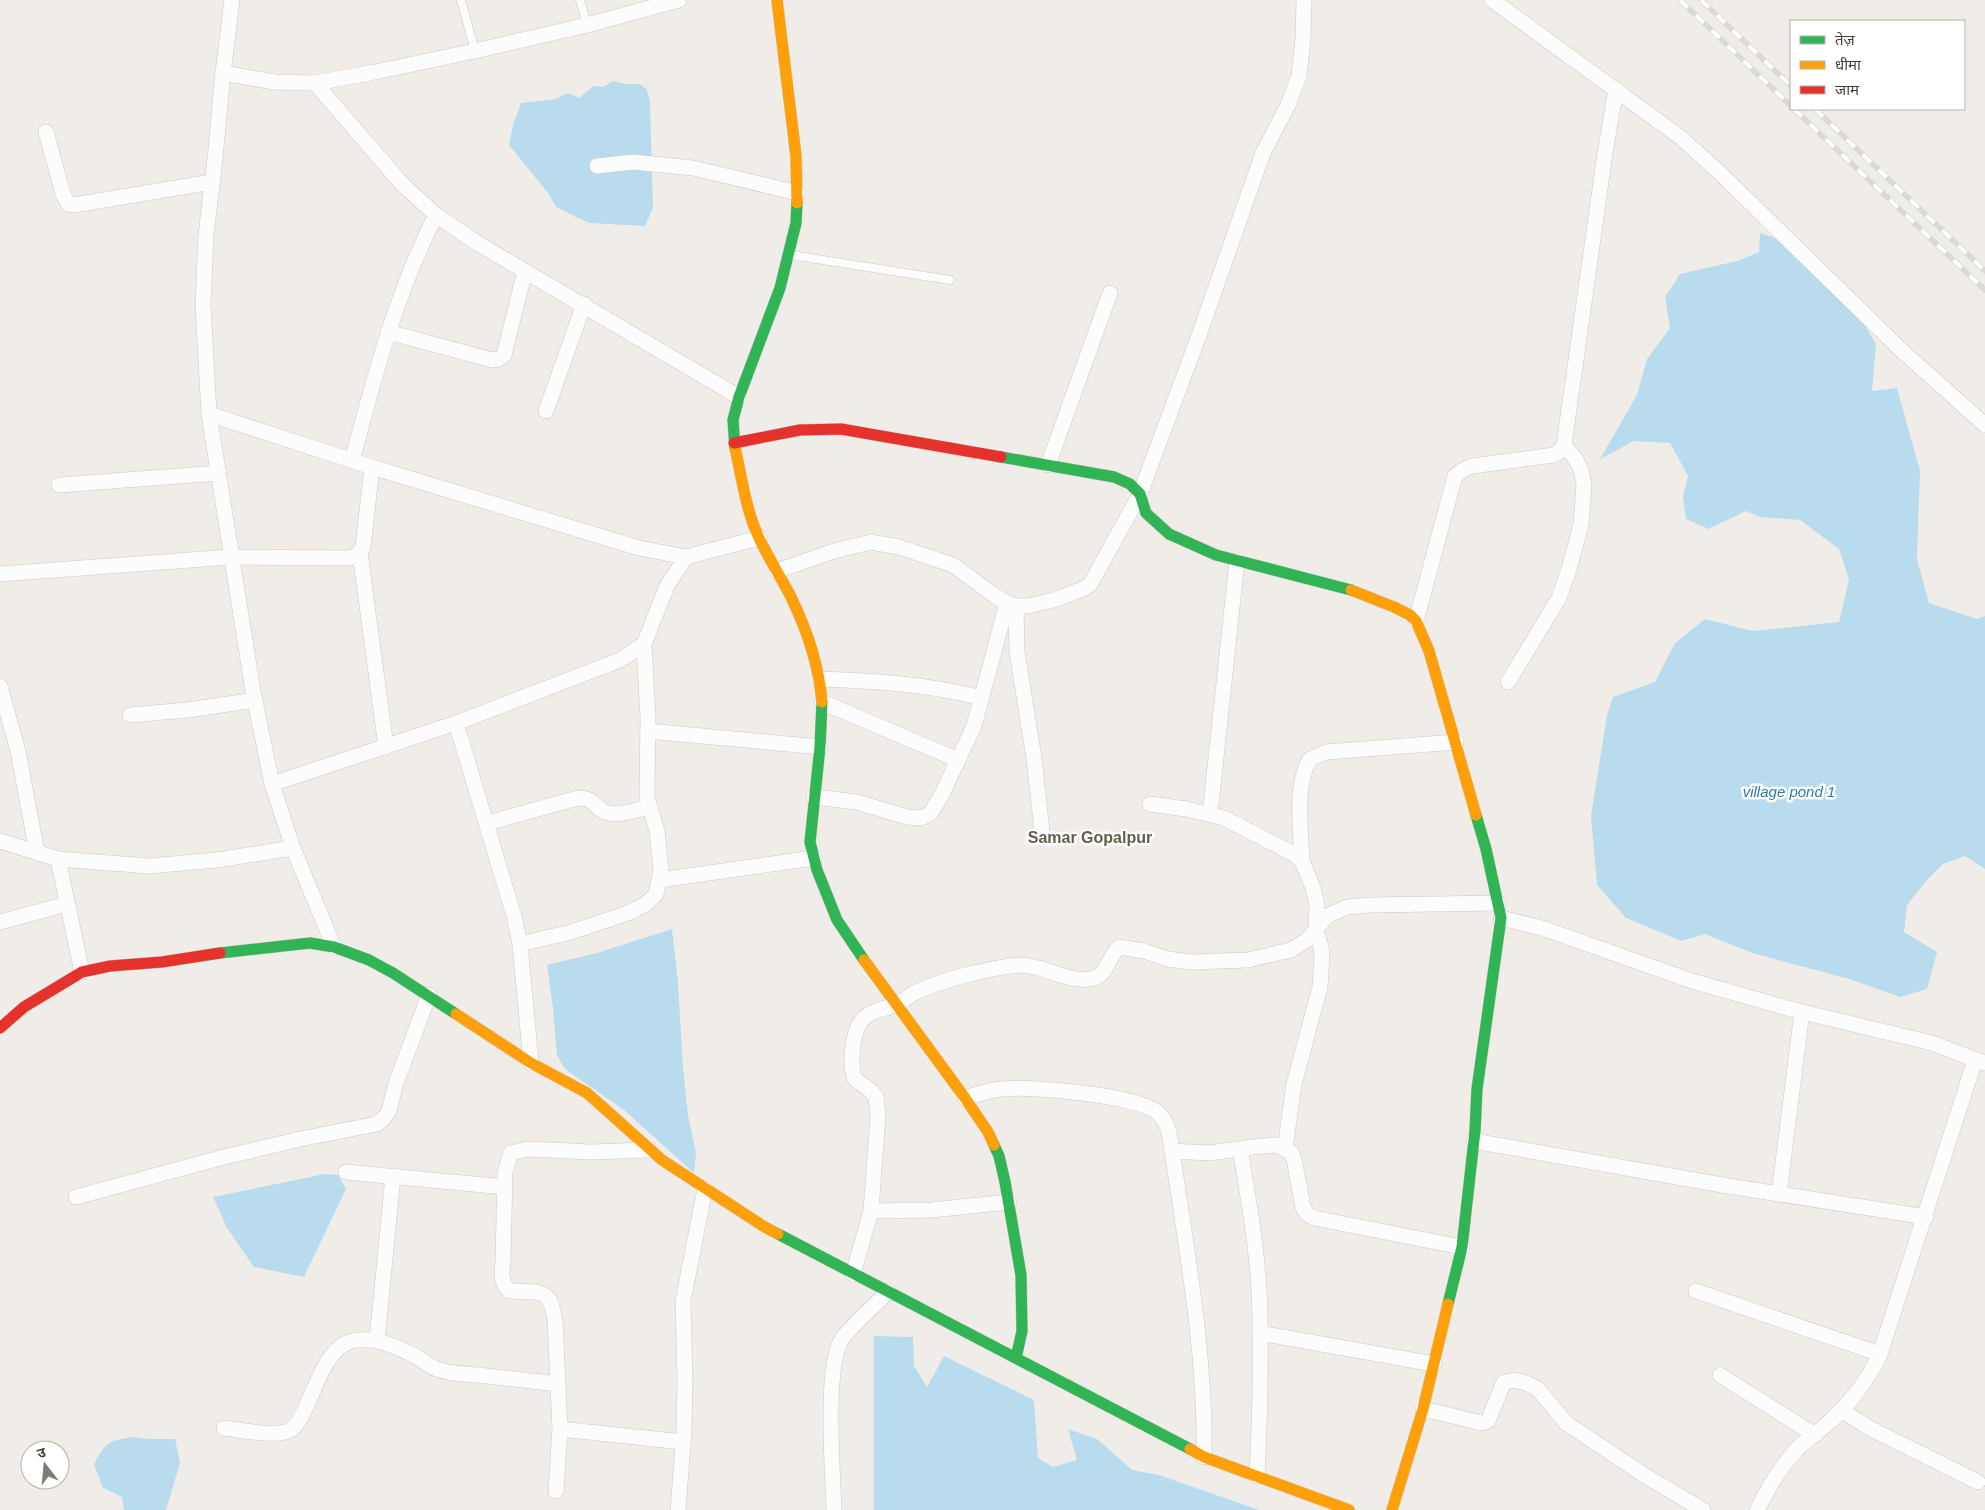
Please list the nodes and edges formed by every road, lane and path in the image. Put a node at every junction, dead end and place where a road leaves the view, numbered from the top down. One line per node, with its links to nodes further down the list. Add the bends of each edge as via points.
1 (232, 0): 10 (street)
2 (461, 0): 9 (lane)
3 (580, 0): 8 (lane)
4 (679, 0): 8 (street)
5 (777, 0): 16 (street)
6 (1304, 0): 35 (street, via 1299,76 1288,106 1263,153)
7 (1492, 0): 12 (street)
8 (587, 25): 9 (street)
9 (475, 51): 11 (street)
10 (222, 73): 11 (street, via 274,82); 15 (street)
11 (315, 83): 17 (street, via 404,185)
12 (1616, 90): 27 (street, via 1708,162 1900,349); 29 (street, via 1604,153)
13 (46, 132): 15 (street, via 68,204)
14 (597, 166): 16 (street, via 634,162 693,168)
15 (212, 182): 26 (street, via 203,305)
16 (798, 194): 18 (street)
17 (436, 215): 19 (street); 23 (street, via 416,257)
18 (789, 255): 20 (lane); 24 (street, via 777,297)
19 (525, 271): 22 (street); 23 (street, via 504,355 499,359 492,360)
20 (950, 280)
21 (1110, 293): 31 (street)
22 (584, 304): 24 (street); 25 (street)
23 (388, 332): 30 (street)
24 (739, 397): 28 (street, via 733,420)
25 (546, 411)
26 (209, 414): 30 (street); 33 (street)
27 (1985, 424)
28 (734, 443): 31 (street, via 822,428 905,439); 36 (street)
29 (1564, 446): 44 (street, via 1554,455 1472,466 1455,476); 47 (street, via 1575,458 1584,484 1581,525 1559,598)
30 (352, 461): 32 (street)
31 (1048, 465): 35 (street, via 1114,477 1130,484)
32 (372, 467): 37 (street); 39 (street, via 639,548)
33 (219, 473): 34 (street); 38 (street)
34 (59, 486)
35 (1140, 494): 40 (street, via 1146,513 1169,534 1216,555); 43 (street, via 1091,583 1054,600 1028,606)
36 (759, 538): 39 (street); 41 (street)
37 (360, 553): 38 (street, via 351,558); 56 (street)
38 (231, 557): 42 (street); 50 (street)
39 (686, 557): 45 (street, via 667,586)
40 (1237, 560): 44 (street, via 1362,594 1394,607); 63 (street)
41 (777, 571): 43 (street, via 855,545 882,543 953,565); 46 (street, via 806,631)
42 (0, 574)
43 (1011, 604): 49 (street); 65 (street)
44 (1416, 621): 55 (street, via 1429,651)
45 (644, 644): 53 (street, via 620,660); 54 (street)
46 (820, 679): 49 (street, via 920,685); 51 (street)
47 (1508, 682)
48 (0, 686): 68 (street, via 18,751)
49 (982, 698): 58 (street, via 974,726)
50 (255, 700): 52 (street); 59 (street)
51 (822, 702): 57 (street); 58 (street)
52 (130, 715)
53 (456, 723): 56 (street); 64 (street)
54 (648, 731): 57 (street); 62 (street, via 646,773)
55 (1456, 742): 71 (street, via 1326,752 1310,759 1301,795); 74 (street)
56 (386, 746): 59 (street)
57 (820, 747): 60 (street)
58 (958, 760): 60 (street, via 934,808 921,818 857,802)
59 (272, 784): 67 (street)
60 (814, 797): 69 (street, via 810,842)
61 (1150, 804): 63 (street)
62 (650, 807): 64 (street, via 606,813 585,797); 72 (street, via 656,831)
63 (1210, 814): 71 (street, via 1268,840)
64 (487, 823): 77 (street)
65 (1042, 831)
66 (0, 841): 68 (street)
67 (294, 848): 70 (street, via 218,860 149,866); 78 (street)
68 (37, 853): 70 (street)
69 (814, 858): 72 (street); 81 (street, via 836,920)
70 (58, 859): 73 (street)
71 (1302, 860): 76 (street, via 1317,906)
72 (660, 880): 77 (street, via 656,894 628,914)
73 (67, 904): 75 (street); 79 (street)
74 (1499, 910): 76 (street, via 1347,907 1327,916); 82 (street, via 1692,981); 87 (street, via 1477,1089)
75 (0, 922)
76 (1316, 931): 81 (street, via 1292,950 1248,960 1191,962 1120,947 1095,978 1072,978 1021,965 970,974 915,993); 88 (street, via 1322,954 1320,987 1294,1084)
77 (520, 944): 85 (street)
78 (334, 947): 79 (street, via 287,944); 80 (street, via 369,960)
79 (82, 972): 83 (street, via 24,1007)
80 (430, 995): 85 (street); 97 (street, via 396,1083 389,1111 377,1124 224,1157)
81 (896, 1005): 86 (street); 99 (street, via 862,1019 853,1043 855,1079 870,1090 878,1104)
82 (1802, 1012): 84 (street, via 1932,1043); 96 (street)
83 (0, 1028)
84 (1980, 1062): 100 (street)
85 (531, 1063): 90 (street, via 587,1093)
86 (965, 1098): 91 (street, via 1004,1088 1033,1088 1136,1103 1152,1108 1165,1121); 98 (street, via 988,1132 999,1156)
87 (1474, 1141): 96 (street); 101 (street)
88 (1285, 1148): 89 (street, via 1268,1145); 101 (street, via 1294,1159 1303,1207 1314,1218)
89 (1240, 1149): 91 (street, via 1210,1153); 105 (street, via 1255,1245)
90 (648, 1150): 94 (street, via 516,1150 507,1161); 95 (street)
91 (1172, 1151): 118 (street, via 1198,1335)
92 (346, 1172): 93 (street)
93 (393, 1176): 94 (street); 106 (street)
94 (505, 1187): 111 (street, via 501,1272 504,1285 509,1291 536,1292 549,1299 555,1319)
95 (705, 1189): 102 (street, via 763,1226); 117 (street, via 683,1301)
96 (1779, 1194): 100 (street)
97 (76, 1197)
98 (1009, 1202): 99 (street, via 932,1210); 108 (street, via 1021,1275 1022,1331)
99 (871, 1211): 102 (street)
100 (1926, 1217): 107 (street)
101 (1462, 1247): 109 (street)
102 (853, 1274): 104 (street)
103 (1696, 1291): 107 (street)
104 (888, 1292): 108 (street); 123 (street, via 842,1339 836,1355 832,1394)
105 (1260, 1333): 109 (street); 119 (street)
106 (377, 1341): 111 (street, via 399,1348 436,1369); 114 (street, via 350,1342 338,1348 312,1390 296,1427 290,1431)
107 (1880, 1354): 113 (street, via 1864,1384)
108 (1016, 1358): 118 (street)
109 (1434, 1364): 112 (street)
110 (1720, 1375): 116 (street)
111 (558, 1384): 115 (street)
112 (1424, 1409): 125 (street); 126 (street, via 1482,1423 1488,1421 1504,1382 1526,1383 1538,1390 1566,1423)
113 (1841, 1410): 116 (street); 120 (street, via 1871,1429)
114 (224, 1428)
115 (560, 1429): 117 (street); 121 (street)
116 (1815, 1435): 127 (street, via 1784,1464)
117 (683, 1442): 122 (street)
118 (1204, 1457): 119 (street)
119 (1257, 1476): 124 (street)
120 (1978, 1482)
121 (556, 1490)
122 (678, 1510)
123 (834, 1510)
124 (1349, 1510)
125 (1392, 1510)
126 (1703, 1510)
127 (1757, 1510)

